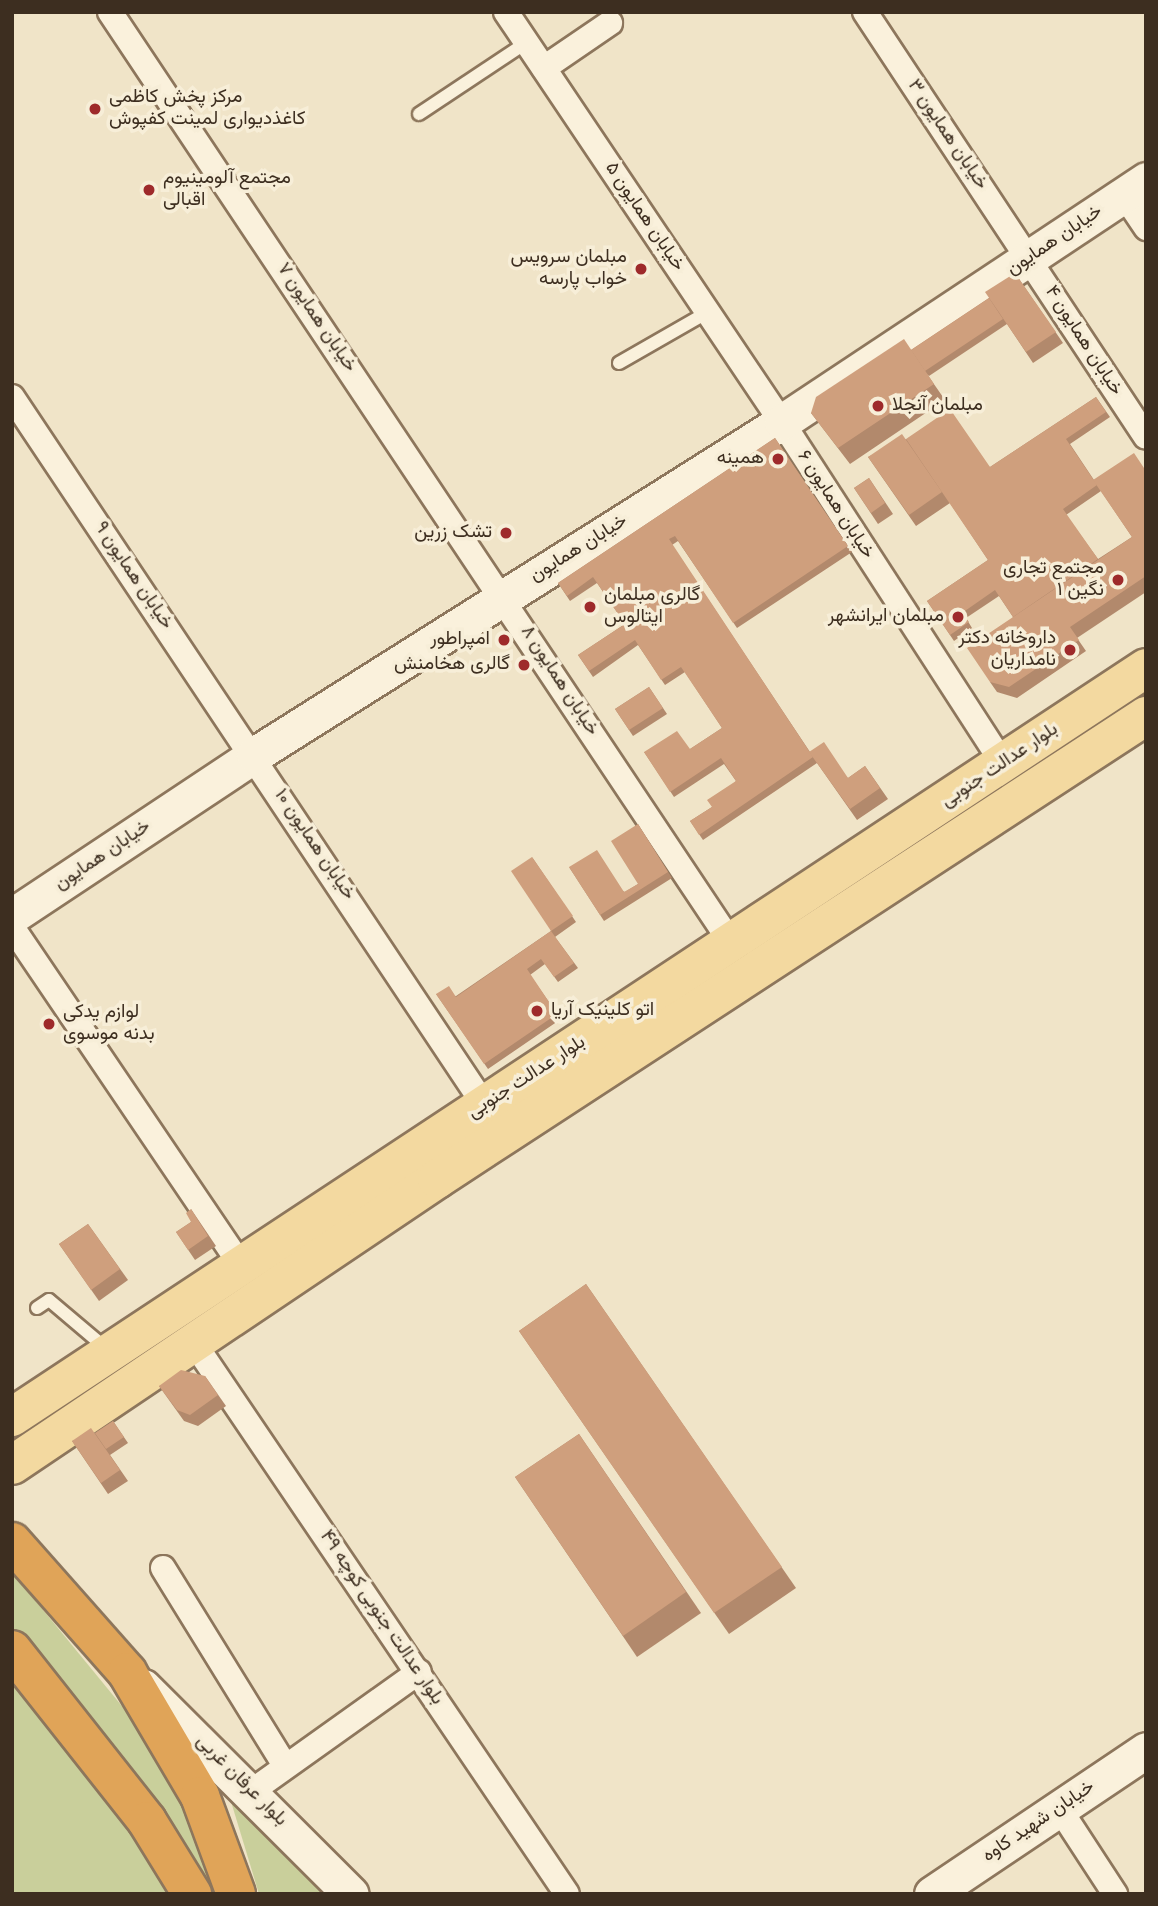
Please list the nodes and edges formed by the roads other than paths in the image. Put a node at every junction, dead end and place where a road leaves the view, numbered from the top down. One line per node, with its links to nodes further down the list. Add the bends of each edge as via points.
1 (110, 12): 16 (street, خیابان همایون ۷)
2 (506, 12): 5 (street, خیابان همایون ۵)
3 (865, 12): 10 (street, خیابان همایون ۳)
4 (610, 23): 6 (street)
5 (526, 43): 6 (street, خیابان همایون ۵); 7 (lane)
6 (544, 68): 11 (street, خیابان همایون ۵)
7 (419, 114)
8 (1135, 188): 9 (street); 10 (street, خیابان همایون)
9 (1146, 228)
10 (1030, 257): 14 (street, خیابان همایون); 15 (street, خیابان همایون ۴)
11 (708, 312): 12 (lane); 14 (street, خیابان همایون ۵)
12 (620, 363)
13 (12, 397): 19 (street, خیابان همایون ۹)
14 (782, 422): 16 (street, خیابان همایون); 20 (street, خیابان همایون ۶)
15 (1141, 430)
16 (503, 597): 19 (street, خیابان همایون); 24 (street, خیابان همایون ۸)
17 (1146, 668): 20 (main road, بلوار عدالت جنوبی)
18 (1146, 716): 21 (main road, بلوار عدالت جنوبی)
19 (254, 755): 22 (street, خیابان همایون); 25 (street, خیابان همایون ۱۰)
20 (1003, 764): 21 (main road, بلوار عدالت جنوبی)
21 (921, 839): 24 (main road, بلوار عدالت جنوبی); 28 (main road, بلوار عدالت جنوبی)
22 (12, 916)
23 (12, 927): 26 (street)
24 (732, 944): 25 (main road, بلوار عدالت جنوبی)
25 (485, 1105): 26 (main road, بلوار عدالت جنوبی)
26 (242, 1267): 29 (main road, بلوار عدالت جنوبی)
27 (37, 1308): 29 (lane, via 49,1300)
28 (194, 1343): 31 (main road, بلوار عدالت جنوبی); 36 (street, بلوار عدالت جنوبی کوچه ۴۹)
29 (110, 1352): 30 (main road, بلوار عدالت جنوبی)
30 (12, 1417)
31 (12, 1465)
32 (12, 1542): 35 (highway)
33 (163, 1568): 38 (street)
34 (12, 1650): 41 (highway, via 147,1821)
35 (127, 1672): 39 (street, بلوار عرفان غربی); 42 (highway, via 200,1796)
36 (419, 1672): 38 (street); 44 (street, بلوار عدالت جنوبی کوچه ۴۹)
37 (1146, 1750): 40 (street, خیابان شهید کاوه)
38 (285, 1764): 39 (street)
39 (252, 1791): 43 (street, بلوار عرفان غربی)
40 (1059, 1808): 45 (street, خیابان شهید کاوه); 46 (street)
41 (192, 1894)
42 (236, 1894)
43 (351, 1894)
44 (567, 1894)
45 (932, 1894)
46 (1115, 1894)

